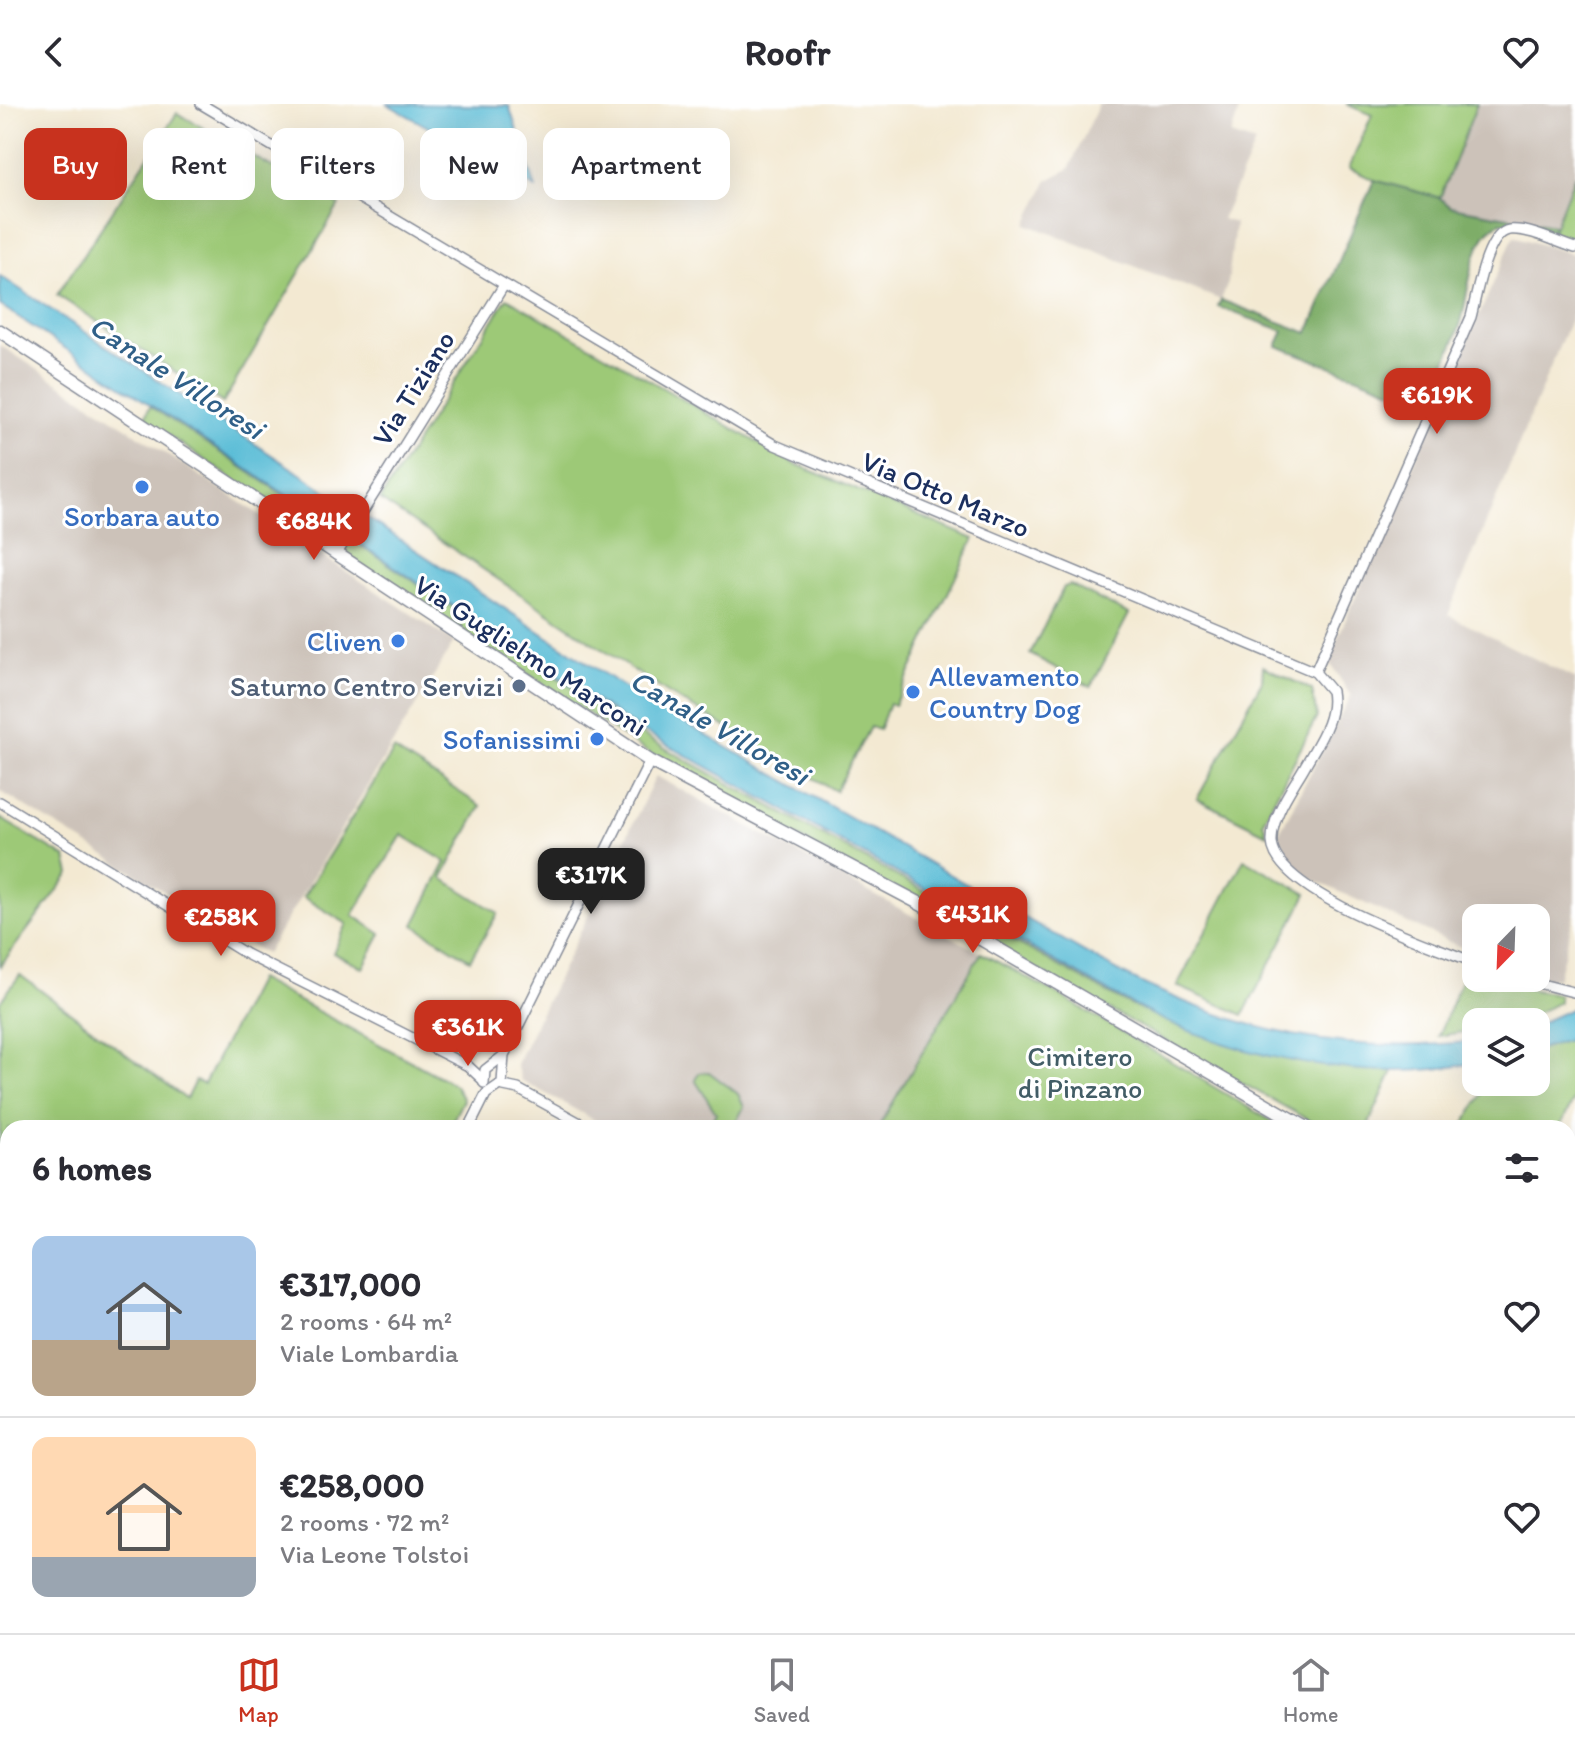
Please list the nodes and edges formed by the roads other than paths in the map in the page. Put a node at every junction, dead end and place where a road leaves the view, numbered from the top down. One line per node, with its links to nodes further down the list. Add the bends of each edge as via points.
1 (201, 104): 3 (street, Via Otto Marzo)
2 (1575, 248): 6 (street, via 1519,231 1508,230 1496,238 1471,317)
3 (504, 285): 5 (street, Via Tiziano); 6 (street, Via Otto Marzo, via 775,445)
4 (0, 331): 5 (street, Via Guglielmo Marconi)
5 (336, 555): 7 (street, Via Guglielmo Marconi)
6 (1315, 672): 9 (street, via 1331,691 1331,716 1277,819 1272,841 1279,863 1341,907)
7 (650, 761): 12 (street); 20 (street, Via Guglielmo Marconi, via 917,902)
8 (0, 802): 13 (street, via 246,954)
9 (1462, 957)
10 (1550, 986): 11 (street)
11 (1573, 992)
12 (504, 1055): 14 (street); 15 (street)
13 (468, 1066): 14 (street); 16 (street)
14 (489, 1068): 15 (street); 16 (street)
15 (502, 1073): 16 (street); 17 (street)
16 (490, 1084): 17 (street); 18 (street)
17 (518, 1089): 19 (street)
18 (473, 1120)
19 (574, 1120)
20 (1293, 1120)

